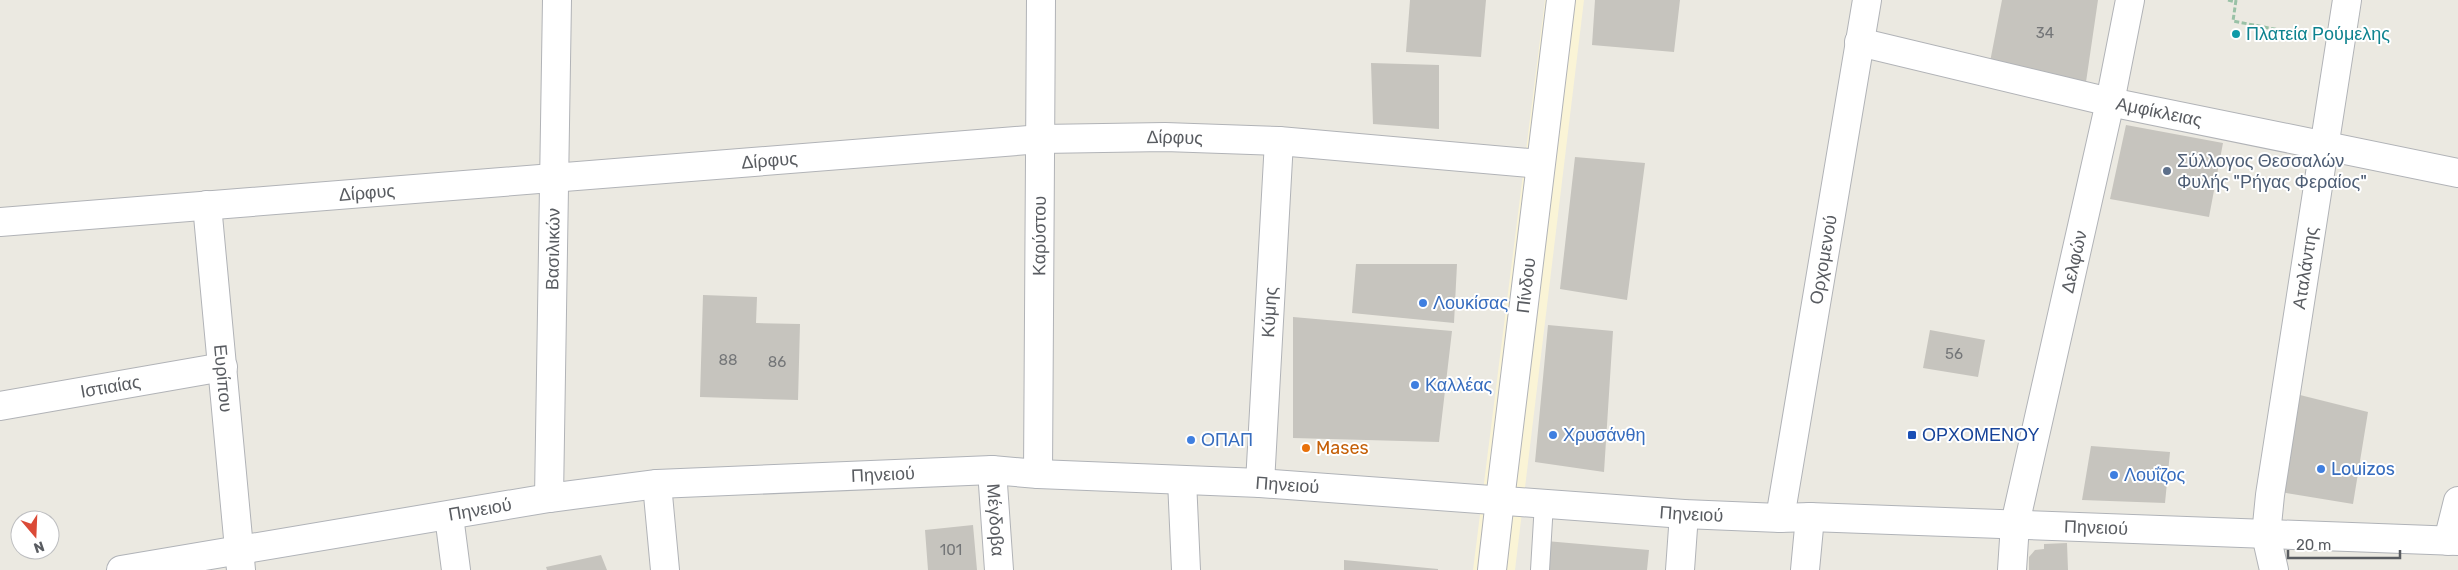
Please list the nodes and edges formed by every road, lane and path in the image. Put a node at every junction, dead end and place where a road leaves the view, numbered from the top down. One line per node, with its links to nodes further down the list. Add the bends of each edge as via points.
1 (557, 0): 17 (street, Βασιλικών)
2 (1041, 0): 12 (street, Καρύστου)
3 (1561, 0): 15 (street, Πίνδου)
4 (1867, 0): 9 (street, Ορχομενού)
5 (2130, 0): 11 (street, Δελφών)
6 (2228, 0): 8 (path)
7 (2347, 0): 10 (street, Αταλάντης)
8 (2236, 1): 10 (path, via 2233,21 2300,34 2326,68)
9 (1860, 42): 11 (street, Αμφίκλειας); 34 (street, Ορχομενού)
10 (2336, 72): 14 (street, Αταλάντης)
11 (2110, 102): 14 (street, Αμφίκλειας); 35 (street, Δελφών)
12 (1041, 139): 13 (street, Δίρφυς, via 1165,137); 17 (street, Δίρφυς); 23 (street, Καρύστου)
13 (1279, 141): 15 (street, Δίρφυς); 25 (street, Κύμης)
14 (2325, 148): 16 (street, Αμφίκλειας); 36 (street, Αταλάντης)
15 (1540, 164): 28 (street, Πίνδου)
16 (2458, 173)
17 (555, 178): 18 (street, Δίρφυς); 27 (street, Βασιλικών)
18 (207, 205): 19 (street, Δίρφυς); 20 (street, Ευρίπου)
19 (0, 222)
20 (223, 367): 21 (street, Ιστιαίας); 38 (street, Ευρίπου)
21 (0, 406)
22 (992, 470): 23 (street, Πηνειού); 26 (street, Πηνειού); 42 (street, Μέγδοβα)
23 (1038, 474): 24 (street, Πηνειού)
24 (1182, 480): 25 (street, Πηνειού); 43 (street)
25 (1260, 483): 28 (street, Πηνειού)
26 (658, 484): 27 (street, Πηνειού); 41 (street)
27 (549, 498): 32 (street, Πηνειού)
28 (1500, 500): 30 (street, Πηνειού); 44 (street, Πίνδου)
29 (2458, 501): 37 (street)
30 (1544, 503): 31 (street, Πηνειού); 45 (lane)
31 (1684, 514): 34 (street, Πηνειού); 46 (street)
32 (449, 516): 38 (street, Πηνειού); 40 (street)
33 (1810, 517): 34 (street, Πηνειού); 35 (street, Πηνειού); 47 (street)
34 (1780, 518)
35 (2015, 524): 36 (street, Πηνειού); 48 (street, Δελφών)
36 (2266, 535): 37 (street, Πηνειού); 49 (street, Αταλάντης)
37 (2453, 541)
38 (239, 561): 39 (street, Πηνειού)
39 (121, 570)
40 (456, 570)
41 (666, 570)
42 (999, 570)
43 (1186, 570)
44 (1492, 570)
45 (1540, 570)
46 (1680, 570)
47 (1804, 570)
48 (2012, 570)
49 (2274, 570)

